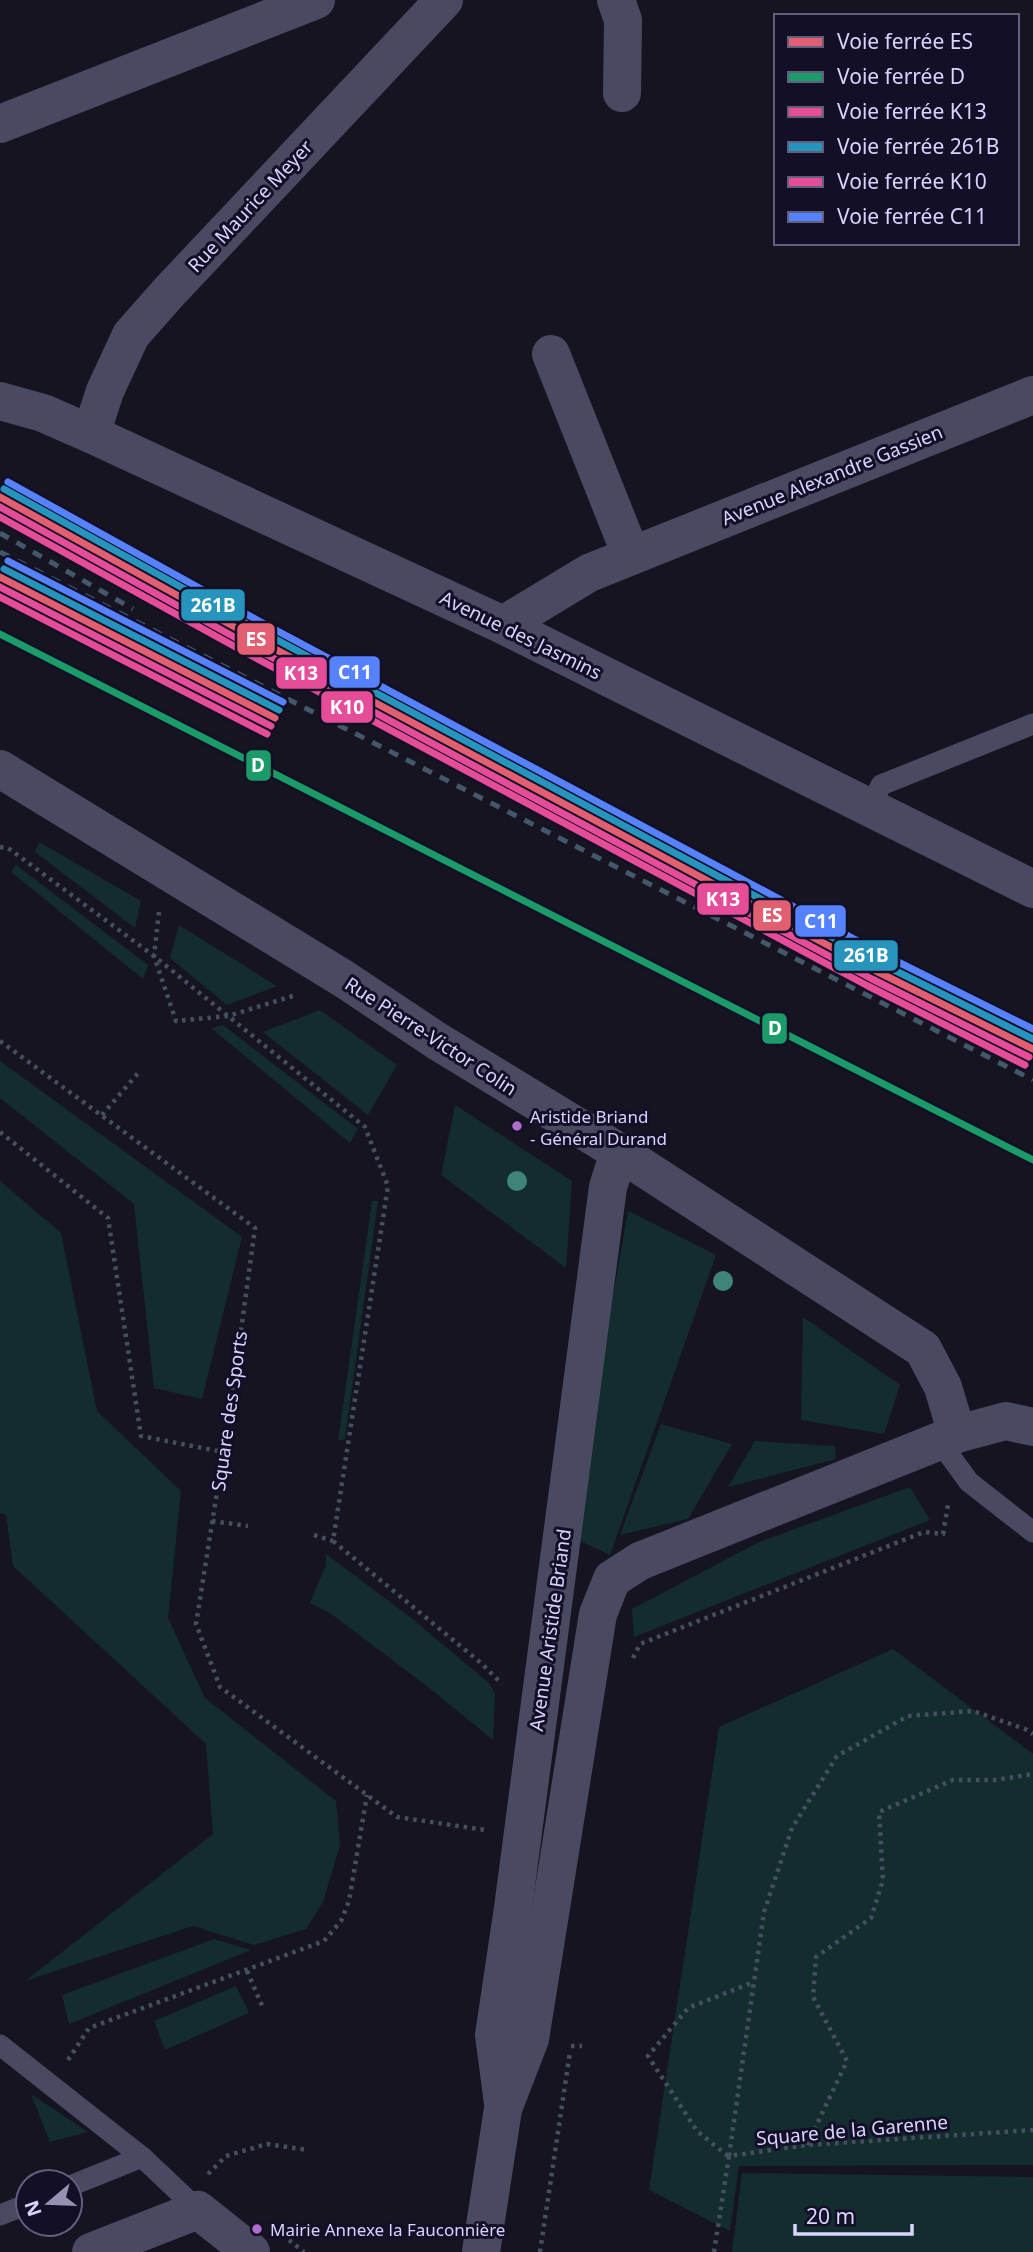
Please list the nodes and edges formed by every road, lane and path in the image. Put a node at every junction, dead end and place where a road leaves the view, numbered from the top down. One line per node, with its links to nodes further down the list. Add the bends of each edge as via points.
1 (316, 0): 5 (street)
2 (444, 0): 9 (street, Rue Maurice Meyer, via 131,334)
3 (616, 0): 4 (street, via 623,20)
4 (622, 93)
5 (0, 124)
6 (551, 354): 10 (street)
7 (1033, 395): 10 (street, Avenue Alexandre Gassien)
8 (0, 401): 9 (street, Avenue des Jasmins)
9 (91, 434): 11 (street, Avenue des Jasmins)
10 (631, 555): 11 (street, Avenue Alexandre Gassien, via 589,573)
11 (503, 625): 14 (street, Avenue des Jasmins)
12 (1033, 724): 14 (lane, via 881,785)
13 (0, 769): 16 (street, Rue Pierre-Victor Colin)
14 (870, 808): 17 (street, Avenue des Jasmins)
15 (0, 847): 18 (path, via 8,848)
16 (163, 869): 18 (path); 19 (street, Rue Pierre-Victor Colin)
17 (1033, 889)
18 (154, 956): 20 (path); 20 (path, via 176,1021)
19 (344, 979): 20 (path); 25 (street, Rue Pierre-Victor Colin)
20 (228, 1016): 34 (path, via 365,1127 388,1186)
21 (0, 1041): 23 (path, Square des Sports)
22 (139, 1072): 23 (path)
23 (102, 1115): 28 (path, Square des Sports, via 255,1228)
24 (0, 1132): 28 (path, via 108,1218 141,1436)
25 (619, 1152): 27 (street, Rue Pierre-Victor Colin, via 923,1349 943,1387); 35 (street, Avenue Aristide Briand, via 608,1186)
26 (1033, 1427): 27 (street, via 1006,1421)
27 (948, 1438): 32 (lane, via 969,1482); 36 (street, via 640,1561)
28 (223, 1452): 30 (path, Square des Sports)
29 (949, 1497): 37 (path, via 943,1534 924,1532 640,1644)
30 (212, 1521): 31 (path); 41 (path, Square des Sports, via 196,1624 220,1687)
31 (248, 1526)
32 (1033, 1532)
33 (314, 1535): 34 (path)
34 (334, 1541): 38 (path)
35 (558, 1569): 36 (street); 51 (street, Avenue Aristide Briand, via 494,2035)
36 (612, 1579): 51 (street, Avenue Aristide Briand, via 598,1614 530,2039)
37 (629, 1666)
38 (503, 1685)
39 (1033, 1734): 44 (path, via 973,1712 908,1716 837,1756 792,1828 764,1912)
40 (1033, 1774): 53 (path, via 953,1780 879,1812 883,1880 870,1918 816,1957 813,1997 847,2061)
41 (367, 1795): 42 (path, Square des Sports, via 397,1816); 43 (path, via 349,1901 341,1921 324,1941)
42 (490, 1830)
43 (247, 1972): 45 (path); 50 (path, via 89,2028)
44 (754, 1982): 55 (path); 55 (path, via 688,2008 648,2056 697,2131)
45 (264, 2010)
46 (573, 2032): 48 (path)
47 (0, 2045): 50 (lane)
48 (571, 2046): 49 (path); 62 (path)
49 (582, 2046)
50 (52, 2084): 56 (lane)
51 (503, 2109): 61 (street, Avenue Aristide Briand)
52 (1033, 2129): 53 (path, Square de la Garenne)
53 (807, 2145): 55 (path, Square de la Garenne)
54 (308, 2150): 58 (path, via 267,2144 226,2156)
55 (729, 2156): 63 (path)
56 (142, 2157): 57 (lane); 58 (lane)
57 (84, 2180)
58 (202, 2192): 59 (street); 60 (street)
59 (91, 2252)
60 (251, 2252)
61 (481, 2252)
62 (540, 2252)
63 (714, 2252)

